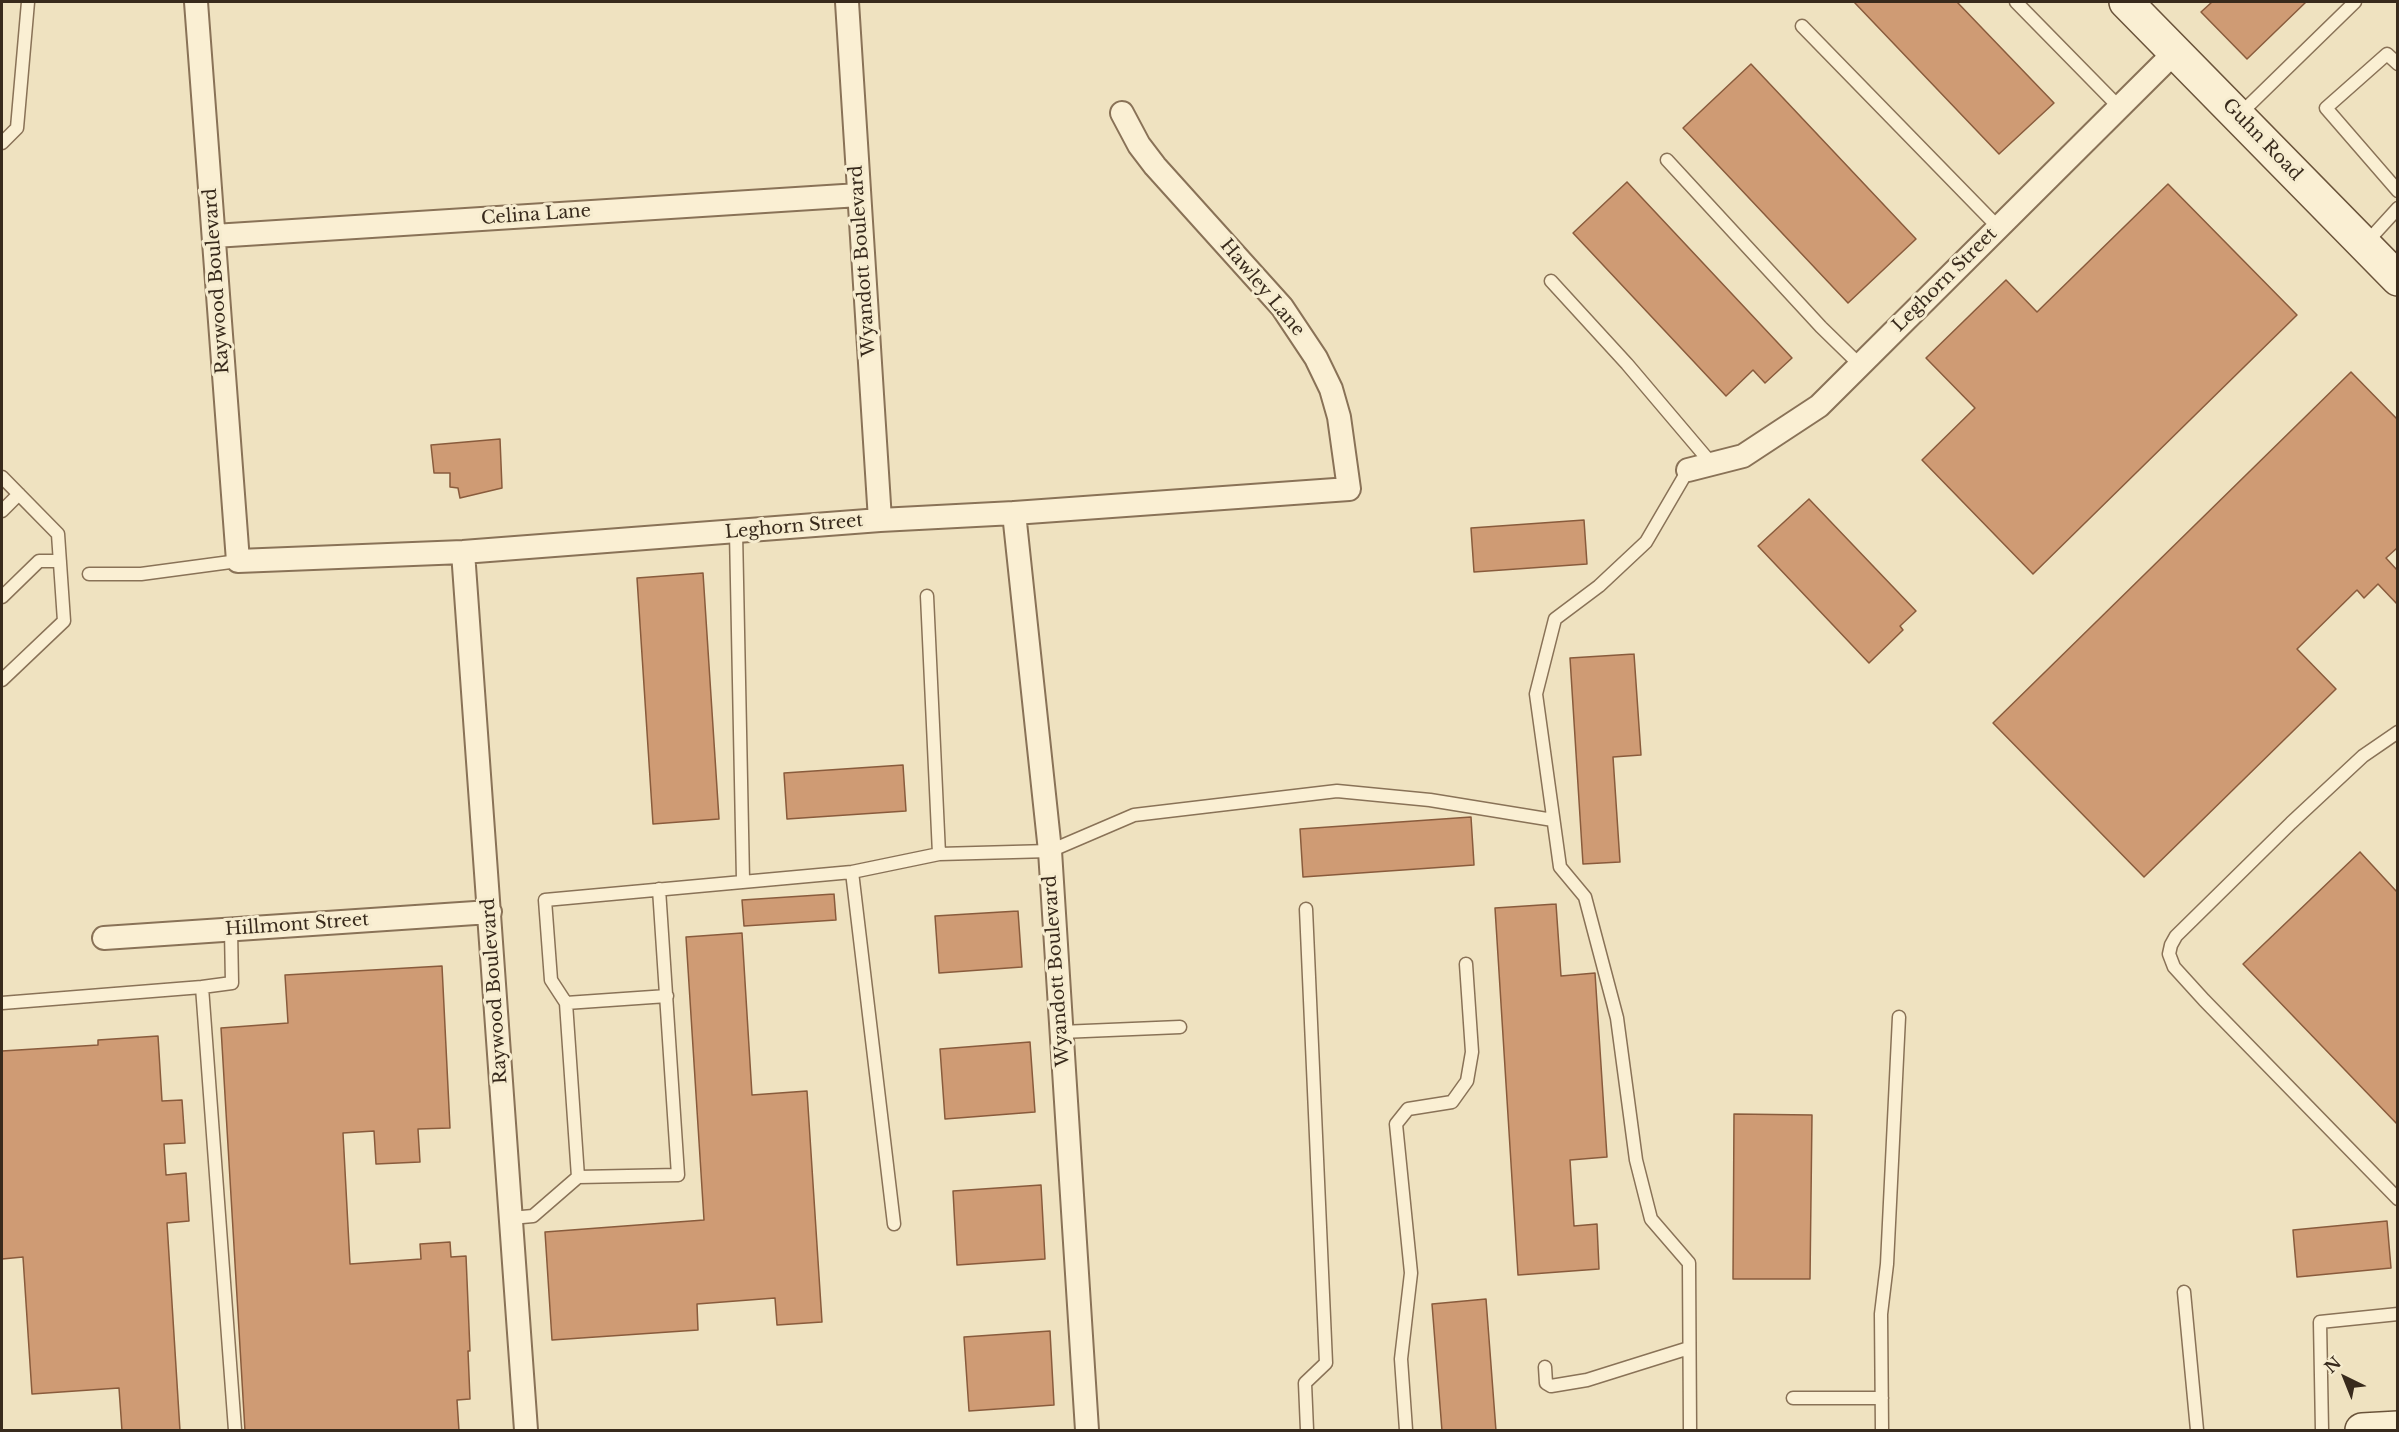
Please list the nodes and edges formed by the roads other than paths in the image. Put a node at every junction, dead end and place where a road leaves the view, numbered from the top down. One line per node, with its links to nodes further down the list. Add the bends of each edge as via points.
1 (28, 2): 13 (lane, via 17,128)
2 (196, 2): 19 (street, Raywood Boulevard)
3 (847, 2): 16 (street, Wyandott Boulevard)
4 (2016, 2): 10 (lane)
5 (2128, 2): 8 (street, Guhn Road)
6 (2355, 2): 12 (lane)
7 (1802, 26): 18 (lane)
8 (2175, 51): 10 (street, Leghorn Street); 12 (street, Guhn Road)
9 (2397, 64): 15 (lane, via 2387,54 2326,108)
10 (2119, 107): 18 (street, Leghorn Street)
11 (1122, 113): 27 (street, Hawley Lane, via 1155,166 1282,308 1316,358 1339,417)
12 (2238, 116): 20 (street, Guhn Road)
13 (2, 143)
14 (1667, 160): 23 (lane)
15 (2397, 191)
16 (859, 195): 19 (street, Celina Lane); 31 (street, Wyandott Boulevard)
17 (2397, 208): 20 (lane)
18 (1998, 227): 23 (street, Leghorn Street)
19 (214, 236): 35 (street, Raywood Boulevard)
20 (2365, 244): 21 (street, Guhn Road)
21 (2397, 279)
22 (1551, 281): 24 (lane)
23 (1860, 365): 24 (street, Leghorn Street, via 1819,406 1743,456)
24 (1711, 463): 25 (street, Leghorn Street)
25 (1688, 470): 41 (lane, via 1646,542 1599,586 1555,619 1536,694)
26 (2, 477): 28 (lane)
27 (1349, 489): 30 (street, Leghorn Street)
28 (19, 494): 29 (lane); 34 (lane, via 58,534)
29 (2, 511)
30 (1014, 513): 31 (street, Leghorn Street); 42 (street, Wyandott Boulevard)
31 (880, 520): 32 (street, Leghorn Street)
32 (736, 532): 33 (street, Leghorn Street); 45 (lane)
33 (464, 552): 35 (street, Leghorn Street); 48 (street, Raywood Boulevard)
34 (60, 561): 38 (lane, via 39,561); 39 (lane, via 64,621)
35 (238, 561): 36 (lane, via 141,574)
36 (89, 574)
37 (927, 596): 43 (lane)
38 (2, 597)
39 (2, 680)
40 (2397, 732): 60 (lane, via 2363,756 2291,823 2176,936 2169,954 2174,967 2204,1000)
41 (1553, 820): 42 (lane, via 1430,800 1337,791 1134,815); 65 (lane, via 1560,867 1585,897 1617,1018 1636,1160 1651,1219 1689,1263)
42 (1050, 850): 43 (lane); 58 (street, Wyandott Boulevard)
43 (939, 854): 44 (lane)
44 (852, 872): 45 (lane); 62 (lane)
45 (743, 880): 46 (lane)
46 (659, 890): 53 (lane); 55 (lane, via 545,900 551,980)
47 (1306, 909): 73 (lane, via 1326,1363 1305,1383)
48 (490, 912): 49 (street, Hillmont Street); 61 (street, Raywood Boulevard)
49 (231, 930): 50 (street, Hillmont Street); 52 (lane, via 232,983)
50 (104, 938)
51 (1466, 964): 74 (lane, via 1472,1052 1467,1081 1452,1102 1408,1109 1396,1124 1411,1273 1401,1359)
52 (201, 987): 54 (lane); 70 (lane)
53 (667, 996): 55 (lane); 59 (lane, via 678,1175)
54 (2, 1003)
55 (566, 1003): 59 (lane)
56 (1899, 1017): 68 (lane, via 1881,1314)
57 (1180, 1027): 58 (lane)
58 (1061, 1032): 72 (street, Wyandott Boulevard)
59 (578, 1177): 61 (lane, via 533,1216)
60 (2397, 1199)
61 (511, 1218): 71 (street, Raywood Boulevard)
62 (894, 1224)
63 (2184, 1292): 77 (lane)
64 (2397, 1314): 78 (lane, via 2320,1322)
65 (1689, 1348): 66 (lane, via 1587,1380 1551,1386 1546,1383); 75 (lane)
66 (1545, 1367)
67 (1793, 1398): 68 (lane)
68 (1882, 1398): 76 (lane)
69 (2397, 1428): 79 (street)
70 (235, 1431)
71 (526, 1431)
72 (1087, 1431)
73 (1307, 1431)
74 (1406, 1431)
75 (1690, 1431)
76 (1882, 1431)
77 (2197, 1431)
78 (2322, 1431)
79 (2362, 1431)

